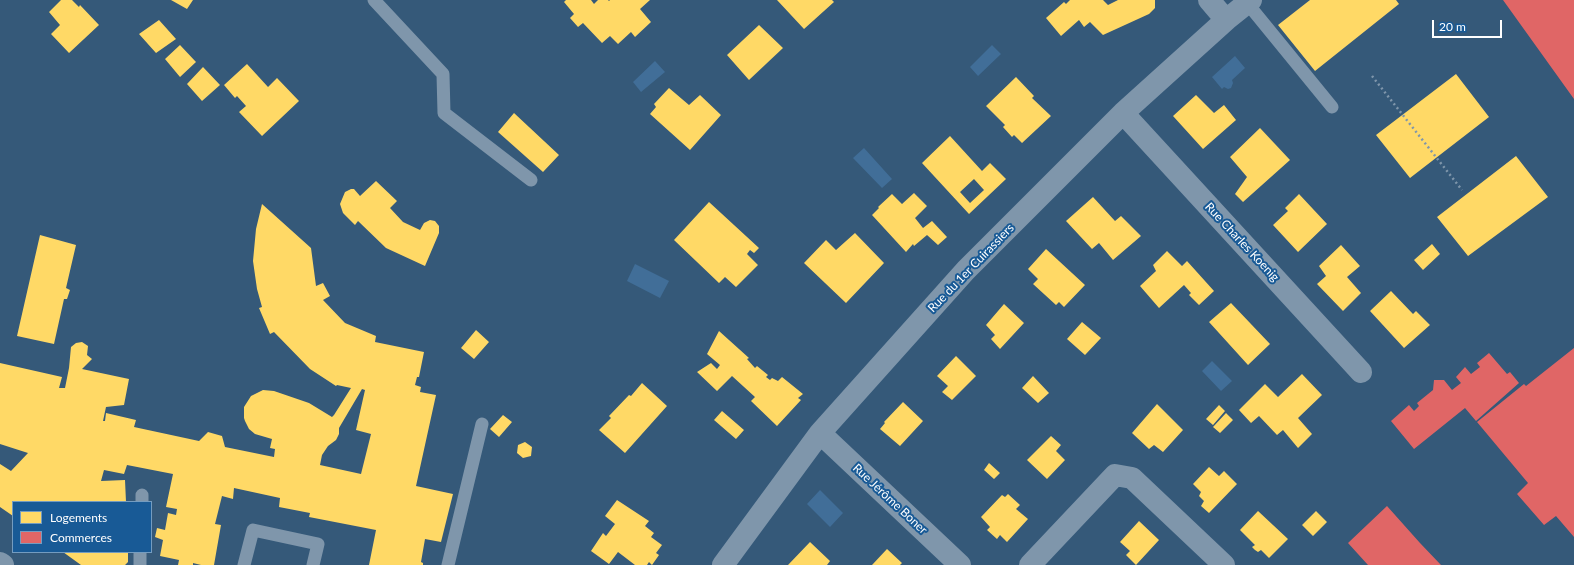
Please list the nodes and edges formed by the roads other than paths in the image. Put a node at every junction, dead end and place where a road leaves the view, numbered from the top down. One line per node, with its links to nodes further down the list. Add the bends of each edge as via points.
1 (374, 0): 7 (lane, via 443,74 444,113)
2 (1209, 0): 4 (street)
3 (1249, 2): 4 (street, Rue du 1er Cuirassiers); 5 (lane)
4 (1226, 20): 6 (street, Rue du 1er Cuirassiers)
5 (1332, 107)
6 (1123, 113): 8 (street, Rue Charles Koenig); 10 (street, Rue du 1er Cuirassiers, via 966,270)
7 (531, 180)
8 (1361, 372)
9 (482, 424): 17 (lane)
10 (820, 433): 18 (street, Rue du 1er Cuirassiers); 19 (street, Rue Jérôme Boner)
11 (140, 553): 14 (lane)
12 (0, 563): 13 (street)
13 (3, 565)
14 (140, 565)
15 (244, 565): 16 (lane, via 252,530 318,544)
16 (313, 565)
17 (448, 565)
18 (723, 565)
19 (960, 565)
20 (1030, 565): 21 (street, via 1115,475 1132,478)
21 (1224, 565)

